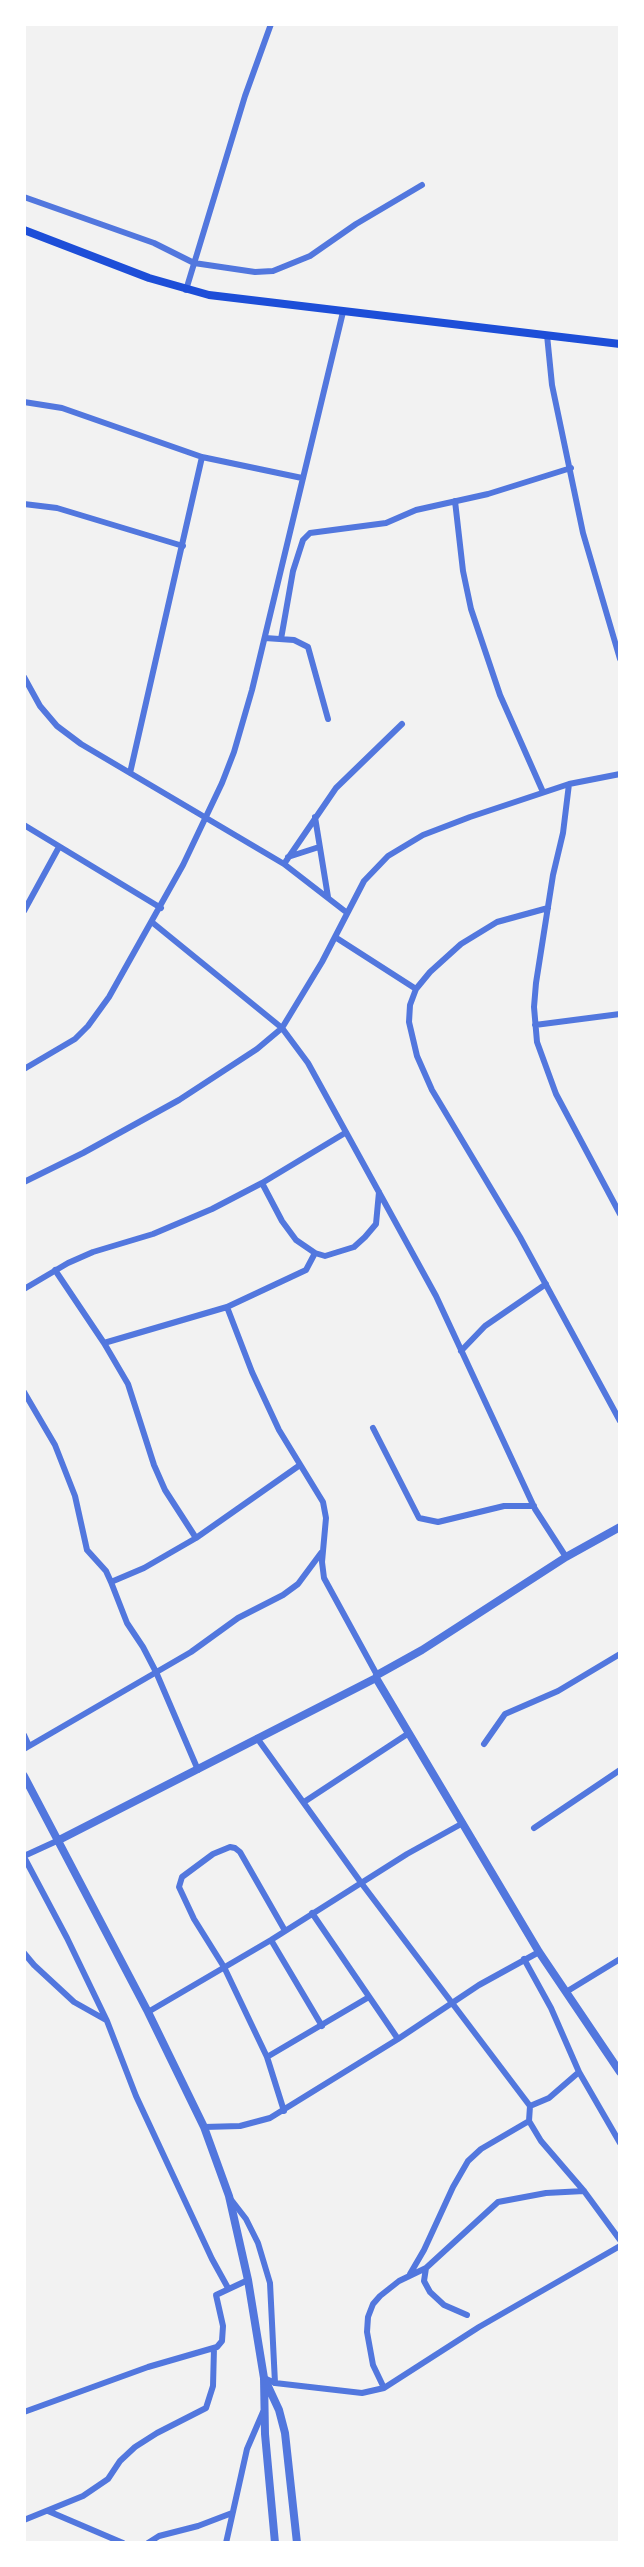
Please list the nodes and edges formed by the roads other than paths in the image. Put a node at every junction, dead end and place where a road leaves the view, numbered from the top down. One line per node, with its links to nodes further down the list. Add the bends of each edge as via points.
1 (271, 24): 5 (street)
2 (422, 185): 5 (street, via 310,256 282,268 246,271)
3 (24, 197): 5 (street, via 154,243)
4 (24, 230): 6 (main road)
5 (194, 263): 6 (street)
6 (186, 290): 7 (main road)
7 (343, 312): 8 (main road); 13 (street)
8 (547, 335): 9 (main road); 12 (street, via 552,385)
9 (620, 344)
10 (24, 402): 11 (street, via 62,408)
11 (202, 457): 13 (street); 16 (street)
12 (571, 468): 14 (street, via 516,487); 19 (street, via 583,533)
13 (302, 478): 17 (street)
14 (455, 501): 18 (street, via 416,510 386,523 306,536 293,571); 26 (street, via 471,609 500,695)
15 (24, 504): 16 (street, via 57,508)
16 (183, 546): 23 (street)
17 (265, 638): 18 (street); 28 (street, via 234,752)
18 (280, 639): 21 (street, via 302,642 308,647)
19 (620, 658)
20 (24, 677): 23 (street, via 57,726)
21 (328, 719)
22 (402, 724): 27 (street, via 336,788)
23 (130, 773): 28 (street)
24 (620, 774): 25 (street)
25 (569, 784): 26 (street); 36 (street)
26 (543, 792): 38 (street, via 423,836 388,856 364,881)
27 (315, 817): 31 (street); 32 (street)
28 (206, 819): 33 (street); 35 (street)
29 (24, 825): 30 (street)
30 (59, 847): 35 (street); 37 (street)
31 (320, 847): 32 (street); 34 (street)
32 (288, 857): 33 (street)
33 (284, 864): 34 (street)
34 (328, 897): 38 (street)
35 (161, 908): 39 (street)
36 (548, 908): 41 (street, via 496,922 477,932 445,957); 43 (street, via 536,983)
37 (24, 911)
38 (346, 912): 40 (street)
39 (153, 923): 44 (street); 45 (street, via 88,1026 57,1051)
40 (335, 937): 41 (street); 44 (street)
41 (416, 989): 53 (street, via 409,1022 417,1056 432,1090)
42 (620, 1014): 43 (street)
43 (535, 1025): 50 (street, via 537,1042 556,1094)
44 (282, 1028): 46 (street, via 308,1063); 47 (street, via 179,1100)
45 (24, 1070)
46 (345, 1133): 48 (street); 49 (street)
47 (24, 1182)
48 (262, 1183): 51 (street, via 289,1231); 52 (street, via 175,1225 93,1252)
49 (379, 1192): 51 (street, via 376,1224 366,1238 341,1253); 57 (street)
50 (620, 1214)
51 (315, 1254): 55 (street, via 306,1270)
52 (55, 1270): 54 (street); 56 (street)
53 (546, 1284): 57 (street, via 485,1326); 59 (street)
54 (24, 1289)
55 (227, 1307): 56 (street); 61 (street, via 252,1372)
56 (104, 1343): 64 (street, via 128,1384 165,1490)
57 (461, 1351): 62 (street)
58 (24, 1392): 67 (street, via 55,1445 75,1496 87,1550)
59 (620, 1421)
60 (373, 1428): 62 (street, via 419,1518 438,1522 504,1506)
61 (300, 1465): 64 (street); 65 (street, via 322,1502 326,1518)
62 (534, 1506): 66 (street)
63 (620, 1527): 66 (street)
64 (196, 1538): 67 (street)
65 (322, 1550): 69 (street, via 290,1590 238,1618); 70 (street, via 324,1578)
66 (566, 1557): 70 (street)
67 (111, 1582): 69 (street, via 127,1623)
68 (620, 1654): 74 (street, via 558,1691 505,1714)
69 (156, 1672): 75 (street); 76 (street)
70 (376, 1677): 71 (street); 73 (street)
71 (409, 1733): 79 (street); 80 (street)
72 (24, 1735): 75 (street)
73 (257, 1738): 76 (street); 79 (street)
74 (484, 1744)
75 (26, 1748)
76 (198, 1770): 82 (street)
77 (620, 1770): 81 (street)
78 (25, 1782): 82 (street)
79 (304, 1802): 84 (street)
80 (463, 1823): 84 (street); 88 (street)
81 (534, 1827)
82 (59, 1840): 83 (street); 96 (street)
83 (24, 1856): 97 (street)
84 (362, 1884): 85 (street); 95 (street)
85 (312, 1913): 86 (street); 94 (street)
86 (284, 1929): 87 (street); 92 (street, via 240,1852 230,1847 213,1854 182,1877 179,1887)
87 (271, 1940): 92 (street); 98 (street)
88 (539, 1952): 90 (street); 93 (street)
89 (24, 1953): 97 (street, via 74,2002)
90 (524, 1959): 95 (street); 101 (street)
91 (620, 1959): 93 (street)
92 (224, 1967): 96 (street); 100 (street)
93 (566, 1992): 102 (street)
94 (369, 1997): 98 (street); 99 (street)
95 (453, 2002): 99 (street); 103 (street)
96 (148, 2012): 106 (street)
97 (107, 2021): 115 (street, via 136,2096)
98 (322, 2026): 100 (street)
99 (398, 2039): 104 (street)
100 (267, 2057): 104 (street)
101 (579, 2072): 103 (street, via 549,2098); 107 (street)
102 (620, 2072)
103 (530, 2106): 105 (street)
104 (284, 2111): 106 (street, via 257,2122)
105 (529, 2121): 108 (street); 113 (street, via 468,2161)
106 (204, 2127): 109 (street)
107 (620, 2144)
108 (584, 2191): 110 (street); 112 (street, via 498,2202)
109 (229, 2196): 114 (street); 119 (street, via 258,2243 270,2283)
110 (620, 2240)
111 (620, 2246): 120 (street, via 479,2327)
112 (426, 2268): 113 (street); 116 (street, via 424,2281 430,2292 444,2305)
113 (408, 2277): 120 (street, via 380,2296 369,2317 369,2348)
114 (248, 2280): 115 (street); 118 (street)
115 (228, 2288): 117 (street, via 215,2298 223,2334)
116 (467, 2315)
117 (214, 2348): 122 (street, via 148,2367); 123 (street, via 213,2386 206,2408 135,2447 108,2479 93,2490)
118 (264, 2378): 119 (street); 121 (street); 130 (street, via 285,2433)
119 (275, 2383): 120 (street, via 362,2393)
120 (384, 2388)
121 (264, 2411): 124 (street, via 247,2449); 129 (street)
122 (24, 2412)
123 (48, 2511): 125 (street); 126 (street)
124 (232, 2513): 127 (street); 128 (street)
125 (24, 2520)
126 (123, 2543)
127 (148, 2543)
128 (226, 2543)
129 (275, 2543)
130 (297, 2543)

